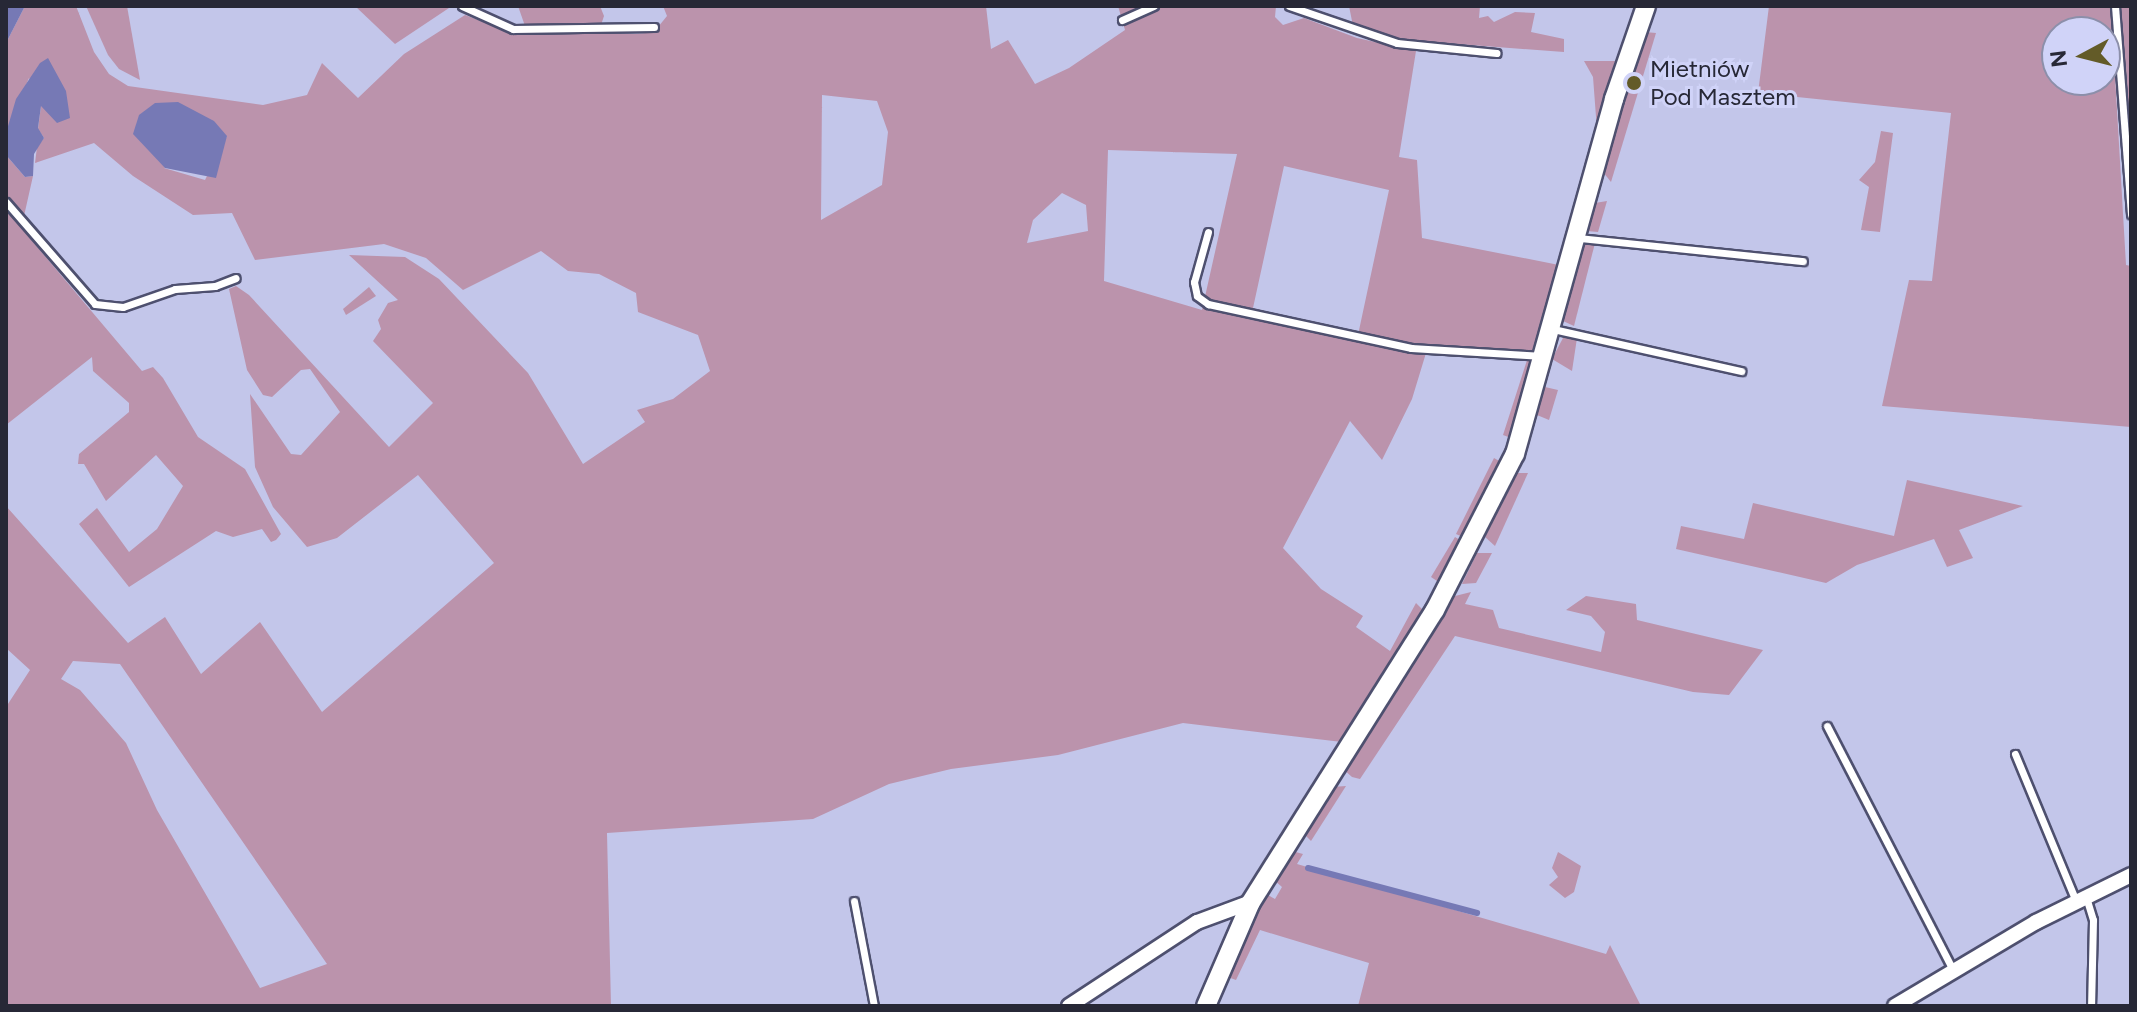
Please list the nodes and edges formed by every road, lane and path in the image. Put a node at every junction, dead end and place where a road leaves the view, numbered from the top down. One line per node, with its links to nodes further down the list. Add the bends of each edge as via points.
1 (462, 6): 7 (lane, via 513,29)
2 (1154, 6): 6 (lane)
3 (1289, 6): 8 (lane, via 1397,43)
4 (1646, 6): 12 (street, via 1614,99)
5 (2115, 6): 10 (lane)
6 (1122, 20)
7 (654, 27)
8 (1496, 53)
9 (6, 202): 14 (lane, via 95,304 123,307 175,289 215,286)
10 (2131, 214)
11 (1208, 232): 16 (lane, via 1194,282 1197,296 1208,304 1411,348)
12 (1579, 238): 13 (lane); 15 (street)
13 (1803, 261)
14 (236, 278)
15 (1553, 329): 16 (street); 17 (lane)
16 (1545, 357): 23 (street, via 1515,454 1473,543)
17 (1741, 371)
18 (1827, 726): 24 (lane)
19 (2015, 754): 21 (lane)
20 (2131, 875): 21 (street)
21 (2081, 898): 24 (street); 29 (lane, via 2093,920)
22 (854, 901): 25 (lane)
23 (1251, 902): 26 (street, via 1186,929); 27 (street)
24 (1953, 970): 28 (street)
25 (874, 1006)
26 (1069, 1006)
27 (1206, 1006)
28 (1895, 1006)
29 (2091, 1006)

